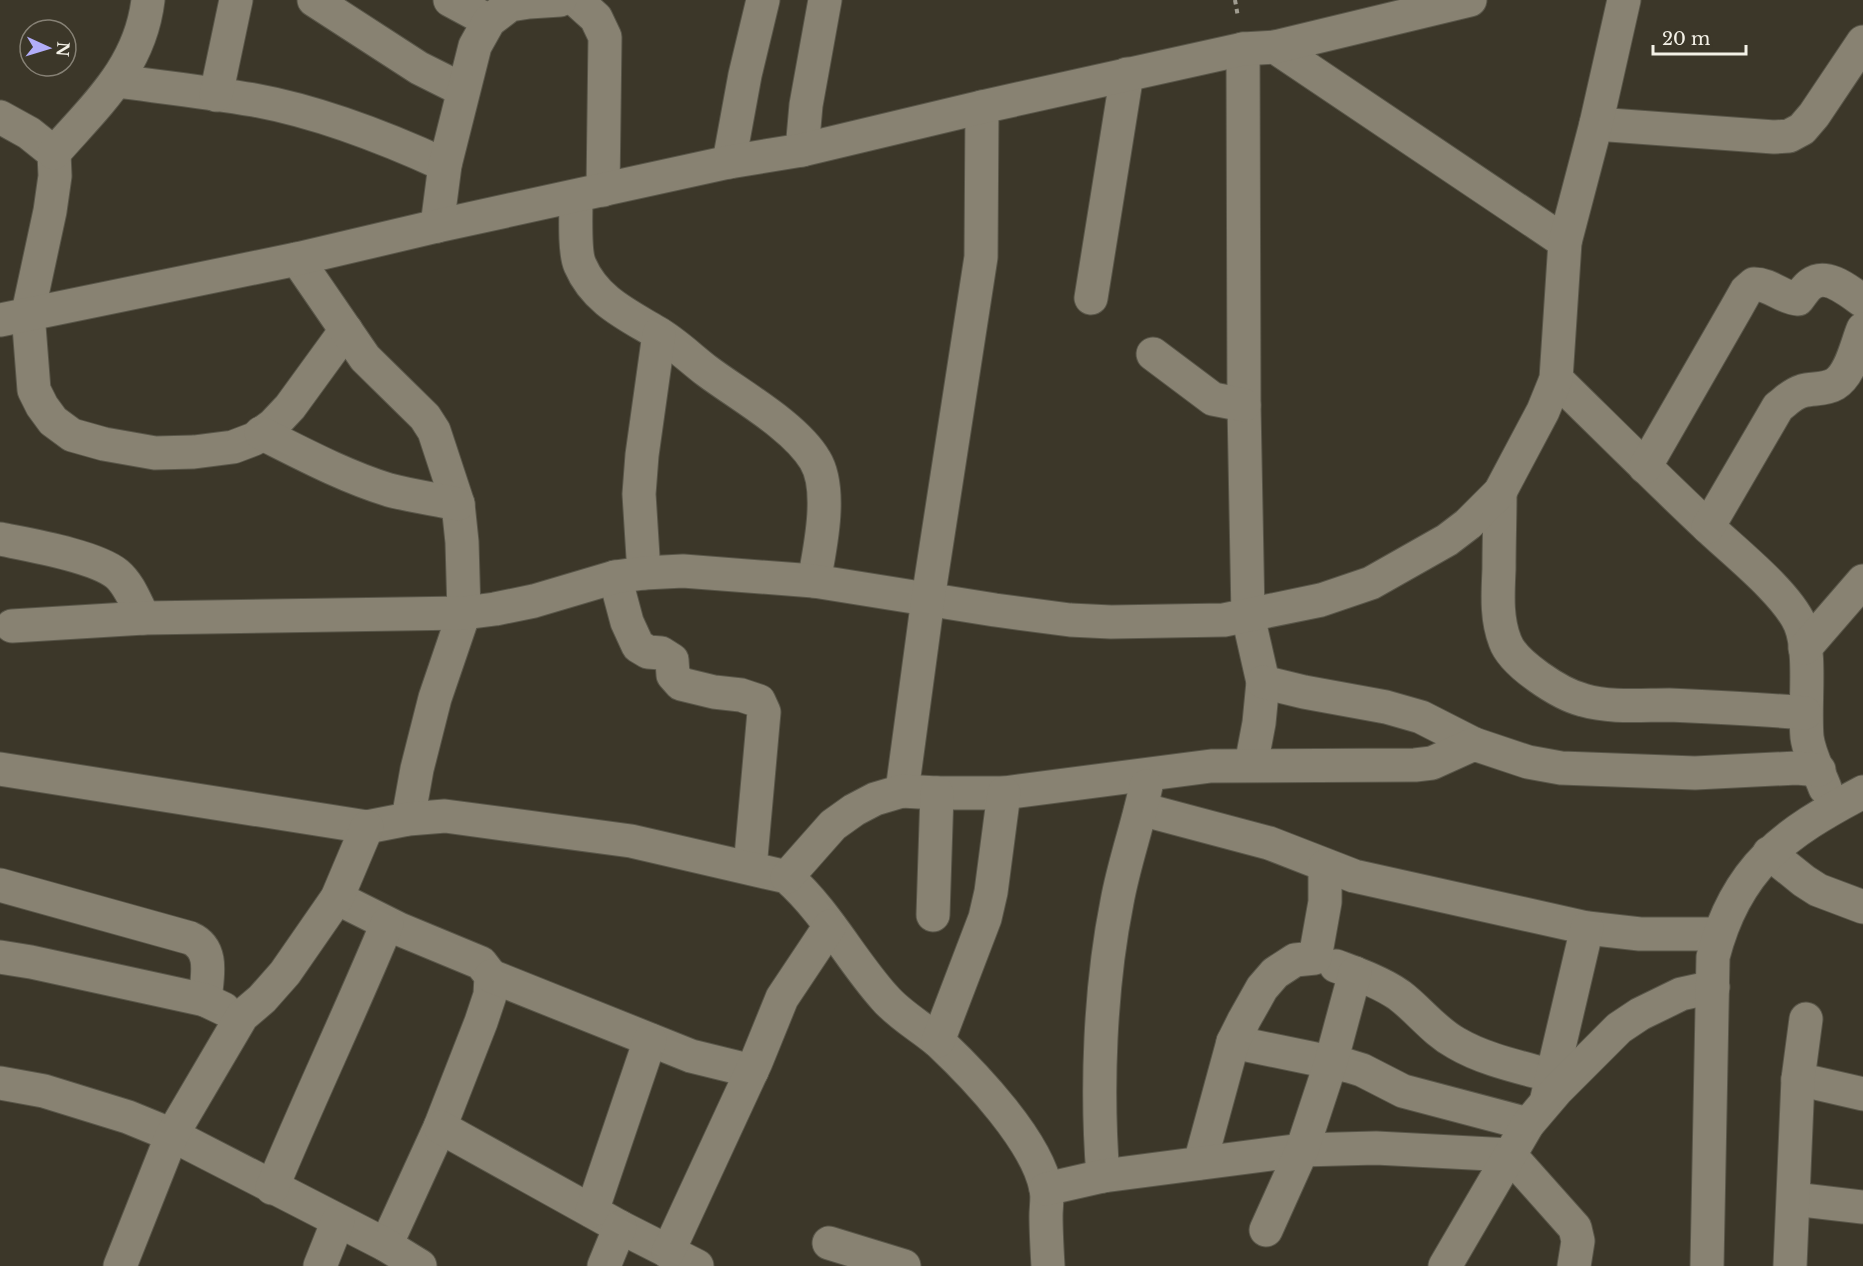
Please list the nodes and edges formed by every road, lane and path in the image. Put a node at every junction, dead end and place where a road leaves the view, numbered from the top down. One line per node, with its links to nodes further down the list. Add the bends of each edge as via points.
1 (148, 0): 16 (street, via 137,45)
2 (236, 0): 18 (street)
3 (315, 0): 17 (street, via 420,68)
4 (450, 0): 12 (street)
5 (560, 0): 12 (street, via 510,5)
6 (576, 0): 26 (street, via 596,18 605,37)
7 (763, 0): 24 (street)
8 (825, 0): 22 (street)
9 (1470, 0): 11 (street)
10 (1624, 0): 21 (street)
11 (1433, 4): 14 (street)
12 (489, 21): 17 (street, via 475,46)
13 (1863, 42): 21 (street, via 1814,115 1802,129 1789,136)
14 (1259, 48): 15 (street); 28 (street); 38 (street)
15 (1127, 74): 19 (street); 30 (street)
16 (117, 81): 18 (street); 23 (street)
17 (463, 90): 25 (street)
18 (216, 94): 25 (street, via 285,107 351,126)
19 (982, 107): 22 (street); 48 (street, via 981,257)
20 (0, 117): 23 (street)
21 (1596, 124): 28 (street)
22 (802, 150): 24 (street)
23 (54, 153): 32 (street, via 50,211)
24 (729, 162): 26 (street)
25 (445, 165): 27 (street)
26 (589, 194): 27 (street); 35 (street, via 578,262 585,277 614,308)
27 (436, 226): 29 (street)
28 (1565, 242): 37 (street)
29 (297, 259): 32 (street); 34 (street)
30 (1091, 298)
31 (1863, 301): 40 (street, via 1823,279 1812,283 1798,299 1789,299 1764,284 1754,284 1746,291)
32 (14, 317): 39 (street, via 34,390 53,421 72,435 155,453 175,453 233,447)
33 (1863, 329): 43 (street, via 1846,371 1835,384 1802,391 1778,407)
34 (346, 330): 39 (street, via 290,407); 42 (street, via 365,358 425,417 434,431)
35 (659, 334): 45 (street); 46 (street, via 782,425 816,461 823,484 823,535)
36 (1153, 354): 38 (street, via 1213,399)
37 (1556, 379): 40 (street); 41 (street)
38 (1244, 405): 50 (street)
39 (261, 433): 42 (street, via 362,480)
40 (1645, 468): 43 (street)
41 (1500, 492): 50 (street, via 1447,540 1371,583 1321,600); 55 (street, via 1500,623 1506,644 1544,680 1565,694 1586,701)
42 (458, 504): 49 (street)
43 (1708, 527): 53 (street, via 1784,600 1800,623)
44 (0, 539): 51 (street, via 62,552 116,573 126,583)
45 (629, 575): 46 (street, via 683,571); 49 (street, via 534,601); 71 (street, via 627,622 638,646 672,660 673,675 681,684 759,701 764,712)
46 (814, 581): 48 (street)
47 (1863, 581): 53 (street)
48 (928, 599): 50 (street, via 1070,620 1224,620); 61 (street)
49 (464, 613): 51 (street); 67 (street, via 430,715)
50 (1248, 616): 54 (street)
51 (144, 618): 52 (street)
52 (12, 626)
53 (1805, 648): 55 (street)
54 (1263, 682): 56 (street, via 1386,706 1421,717); 57 (street)
55 (1805, 713): 59 (street, via 1808,740)
56 (1474, 744): 57 (street, via 1432,763 1415,765); 59 (street, via 1561,768 1695,773)
57 (1251, 765): 60 (street, via 1188,768)
58 (0, 769): 68 (street)
59 (1819, 770): 66 (street)
60 (1148, 776): 64 (street); 65 (street)
61 (902, 791): 63 (street); 72 (street, via 875,799 833,825)
62 (1863, 792): 66 (street)
63 (937, 793): 64 (street); 76 (street)
64 (1004, 793): 90 (street, via 985,918)
65 (1142, 808): 70 (street, via 1269,843); 103 (street, via 1117,901 1105,986 1100,1132)
66 (1831, 808): 69 (street)
67 (408, 819): 68 (street); 71 (street, via 445,816 582,834)
68 (368, 827): 74 (street)
69 (1769, 853): 75 (street, via 1818,890); 80 (street, via 1735,898)
70 (1325, 866): 79 (street, via 1354,876); 82 (street, via 1325,903)
71 (750, 868): 72 (street)
72 (787, 877): 78 (street)
73 (0, 885): 86 (street, via 200,942 207,955)
74 (337, 898): 77 (street); 87 (street, via 285,973)
75 (1863, 907)
76 (933, 915)
77 (387, 924): 84 (street, via 481,963); 104 (street)
78 (830, 926): 90 (street, via 884,998); 93 (street, via 782,998)
79 (1587, 928): 80 (street, via 1640,934); 97 (street)
80 (1719, 934): 85 (street, via 1713,957)
81 (0, 957): 86 (street)
82 (1315, 958): 83 (street); 91 (street, via 1295,960 1275,973 1262,988)
83 (1355, 973): 92 (street); 97 (street, via 1401,996 1442,1034 1490,1058)
84 (491, 976): 89 (street); 98 (street, via 490,995)
85 (1713, 987): 97 (street, via 1666,1000 1619,1028); 124 (street)
86 (205, 1000): 87 (street)
87 (242, 1016): 99 (street)
88 (1806, 1019): 94 (street)
89 (651, 1040): 93 (street, via 691,1056); 108 (street)
90 (938, 1041): 105 (street, via 1011,1122 1037,1162)
91 (1233, 1042): 92 (street); 102 (street)
92 (1331, 1062): 97 (street, via 1362,1070 1403,1090); 100 (street)
93 (752, 1071): 114 (street)
94 (1798, 1079): 96 (street); 106 (street)
95 (0, 1083): 99 (street, via 44,1091)
96 (1863, 1094)
97 (1542, 1100): 101 (street)
98 (440, 1127): 108 (street); 113 (street)
99 (172, 1135): 104 (street); 115 (street)
100 (1302, 1150): 101 (street, via 1376,1148); 102 (street); 111 (street)
101 (1510, 1155): 122 (street); 123 (street, via 1575,1228 1578,1241)
102 (1200, 1163): 103 (street)
103 (1103, 1176): 105 (street)
104 (272, 1188): 109 (street)
105 (1046, 1189): 121 (street)
106 (1794, 1198): 107 (street); 125 (street)
107 (1863, 1207)
108 (592, 1211): 110 (street)
109 (338, 1221): 113 (street); 116 (street)
110 (620, 1227): 114 (street); 118 (street)
111 (1266, 1230)
112 (829, 1243): 120 (street)
113 (386, 1245): 117 (street)
114 (668, 1252): 119 (street)
115 (120, 1266)
116 (320, 1266)
117 (420, 1266)
118 (604, 1266)
119 (698, 1266)
120 (904, 1266)
121 (1048, 1266)
122 (1445, 1266)
123 (1574, 1266)
124 (1707, 1266)
125 (1790, 1266)

